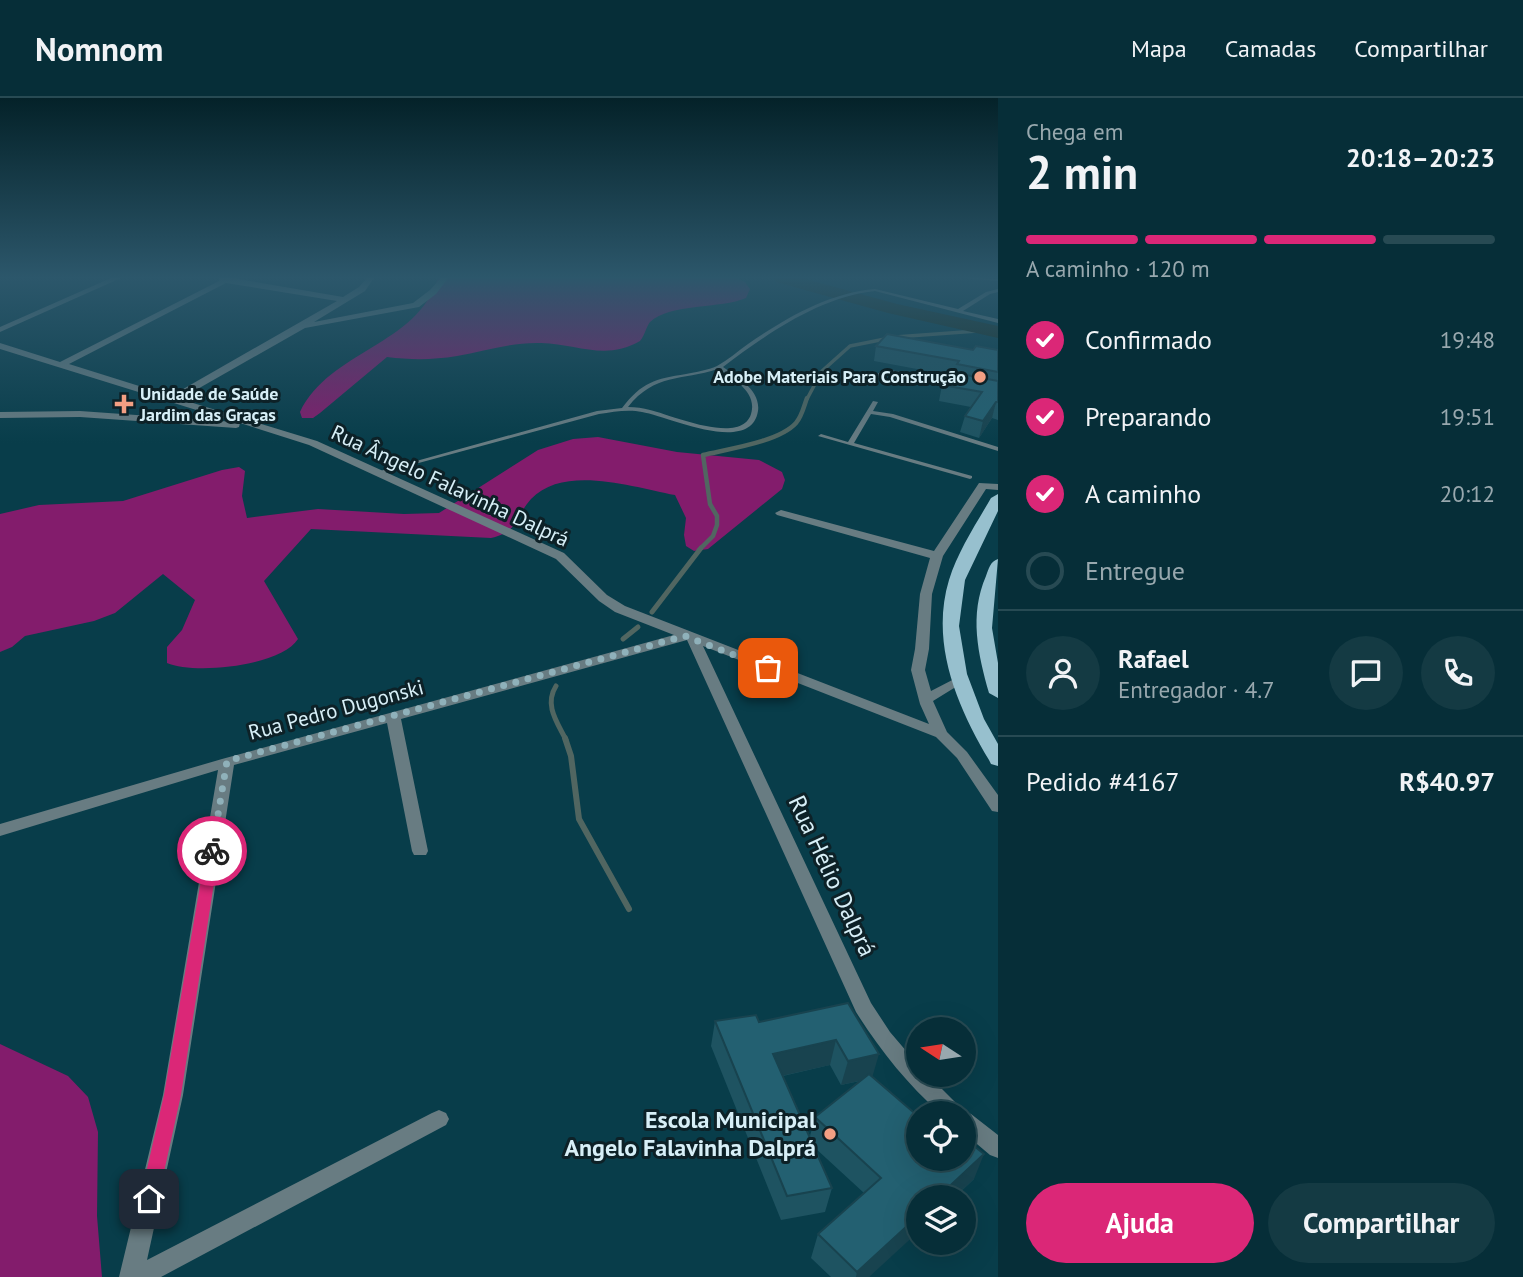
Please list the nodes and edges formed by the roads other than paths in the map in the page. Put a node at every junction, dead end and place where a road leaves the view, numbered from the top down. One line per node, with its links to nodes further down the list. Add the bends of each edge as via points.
1 (124, 333): 5 (street)
2 (290, 333): 9 (street)
3 (771, 333): 6 (lane)
4 (0, 346): 5 (street, Rua Ângelo Falavinha Dalprá)
5 (61, 365): 9 (street, Rua Ângelo Falavinha Dalprá)
6 (719, 367): 11 (lane, via 654,381); 11 (lane, via 753,396 755,412 739,429 708,428 646,410)
7 (866, 384): 8 (lane, via 890,372)
8 (961, 385)
9 (173, 399): 14 (street, Rua Ângelo Falavinha Dalprá)
10 (875, 402): 12 (lane)
11 (624, 409): 18 (lane)
12 (869, 412): 16 (lane); 17 (lane)
13 (0, 415): 14 (street, via 80,414)
14 (266, 427): 18 (street, Rua Ângelo Falavinha Dalprá)
15 (821, 436): 16 (lane)
16 (850, 444): 19 (lane)
17 (998, 449)
18 (376, 473): 25 (street, Rua Ângelo Falavinha Dalprá, via 560,556 611,604)
19 (970, 477)
20 (998, 488): 23 (street, via 983,485)
21 (998, 498): 26 (main road, via 952,596 952,639)
22 (781, 513): 23 (street)
23 (937, 556): 28 (street, via 926,594 918,670)
24 (998, 564): 27 (main road, via 986,596 983,632)
25 (689, 637): 29 (street, Rua Pedro Dugonski); 30 (street, Rua Ângelo Falavinha Dalprá); 36 (street, Rua Hélio Dalprá, via 863,1007 888,1047)
26 (960, 680): 28 (street); 31 (main road)
27 (998, 693)
28 (926, 699): 30 (street)
29 (393, 715): 32 (street, Rua Pedro Dugonski); 35 (street)
30 (941, 734): 33 (street, via 962,755)
31 (998, 760)
32 (227, 761): 34 (street, Rua Pedro Dugonski); 40 (street, via 173,1095)
33 (998, 807)
34 (0, 830)
35 (420, 851)
36 (940, 1101)
37 (439, 1119): 41 (street)
38 (976, 1130): 39 (street)
39 (998, 1148)
40 (131, 1277)
41 (137, 1277)

